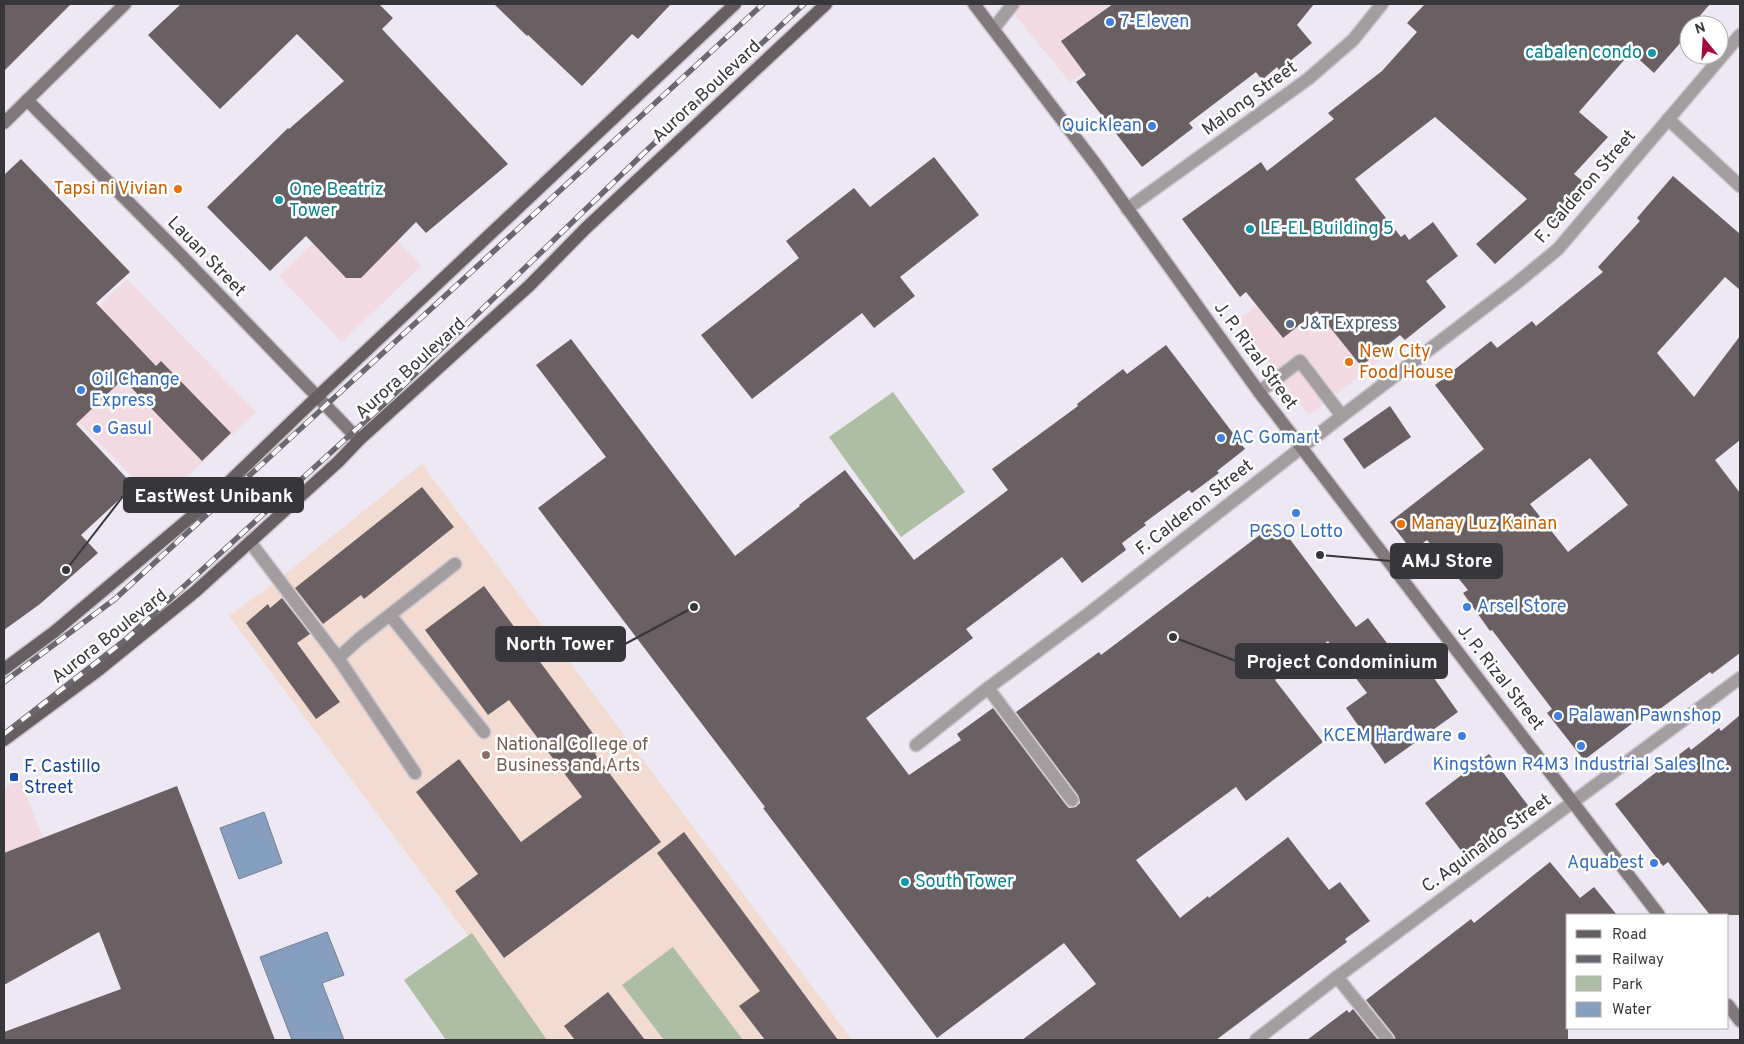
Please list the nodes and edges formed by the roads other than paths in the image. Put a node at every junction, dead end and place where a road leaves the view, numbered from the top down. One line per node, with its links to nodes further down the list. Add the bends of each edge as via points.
1 (125, 4): 9 (street)
2 (735, 4): 15 (main road)
3 (826, 4): 17 (main road, Aurora Boulevard, via 528,286)
4 (974, 4): 7 (street, J. P. Rizal Street)
5 (1013, 4): 7 (street)
6 (1382, 4): 13 (street, Malong Street, via 1353,40 1308,80)
7 (994, 28): 13 (street, J. P. Rizal Street)
8 (1740, 35): 10 (street, F. Calderon Street)
9 (27, 100): 11 (street); 15 (street, Lauan Street)
10 (1668, 119): 12 (street); 16 (street, F. Calderon Street, via 1558,249)
11 (4, 123)
12 (1740, 186)
13 (1128, 209): 14 (street, J. P. Rizal Street)
14 (1259, 392): 16 (street, via 1300,361); 18 (street, J. P. Rizal Street)
15 (318, 396): 17 (street, Lauan Street); 23 (main road, via 203,507 54,632)
16 (1342, 416): 18 (street, F. Calderon Street)
17 (359, 440): 19 (main road, Aurora Boulevard)
18 (1302, 448): 25 (street, F. Calderon Street); 31 (street, J. P. Rizal Street)
19 (250, 542): 22 (street); 27 (main road, Aurora Boulevard, via 166,616)
20 (455, 564): 21 (street)
21 (390, 615): 22 (street); 26 (street)
22 (338, 658): 29 (street)
23 (4, 669)
24 (1740, 678): 31 (street, C. Aguinaldo Street)
25 (988, 688): 28 (street, F. Calderon Street); 30 (street)
26 (484, 732)
27 (4, 740)
28 (916, 745)
29 (415, 773)
30 (1072, 800)
31 (1573, 802): 32 (street, J. P. Rizal Street); 33 (street, C. Aguinaldo Street)
32 (1658, 914)
33 (1336, 977): 36 (street, C. Aguinaldo Street); 37 (street)
34 (1729, 1006): 35 (street)
35 (1740, 1022)
36 (1256, 1040)
37 (1388, 1040)

